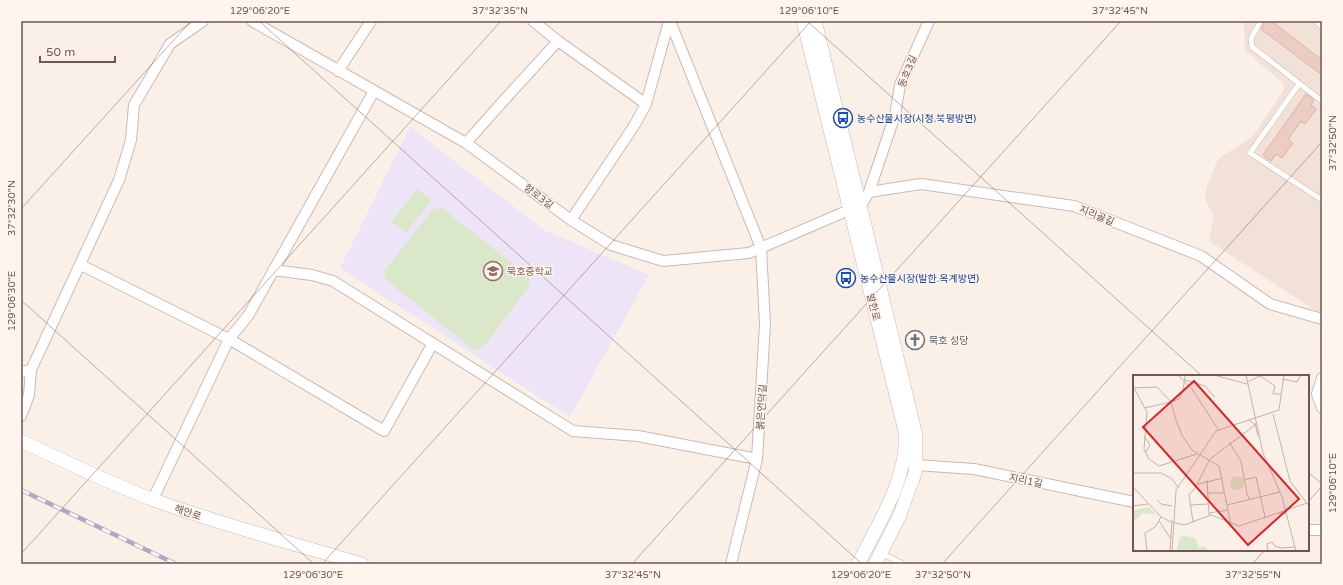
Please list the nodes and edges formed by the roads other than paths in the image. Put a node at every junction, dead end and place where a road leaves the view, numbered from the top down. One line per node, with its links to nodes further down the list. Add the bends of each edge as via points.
1 (203, 21): 24 (street, via 170,44 134,105 131,140 119,180)
2 (252, 21): 13 (street, 향로3길)
3 (371, 21): 13 (street)
4 (534, 21): 12 (street)
5 (670, 21): 17 (street); 23 (street, 붉은언덕길)
6 (803, 21): 21 (street, 발한로)
7 (815, 21): 21 (street, 발한로)
8 (929, 21): 19 (street, 동호3길, via 900,86 895,115)
9 (1261, 21): 14 (lane, via 1251,38 1252,47)
10 (1316, 21): 11 (lane)
11 (1322, 27)
12 (558, 42): 17 (street); 18 (street)
13 (338, 71): 15 (street, 향로3길)
14 (1299, 84): 16 (lane); 20 (lane, via 1250,153)
15 (374, 91): 18 (street, 향로3길); 25 (street)
16 (1322, 101)
17 (646, 104): 22 (street)
18 (466, 143): 22 (street, 향로3길)
19 (869, 192): 21 (street); 26 (street, 지리골길, via 921,184 1074,206 1201,256 1270,304)
20 (1322, 200)
21 (855, 209): 23 (street, 향로3길); 36 (street, 발한로, via 905,431)
22 (571, 220): 23 (street, 향로3길, via 611,245 663,261 749,252)
23 (762, 248): 35 (street, 붉은언덕길, via 766,324)
24 (81, 265): 27 (street); 29 (street)
25 (273, 270): 27 (street, via 248,316); 28 (street, via 312,275 333,281)
26 (1322, 319)
27 (229, 338): 28 (street, via 384,431); 37 (street)
28 (433, 343): 35 (street, via 573,431 638,436)
29 (32, 370): 30 (street); 33 (street)
30 (21, 372)
31 (1322, 378): 32 (street, via 1317,394)
32 (1322, 408)
33 (21, 416)
34 (21, 441): 37 (street, 해안로, via 111,483)
35 (757, 459): 43 (street, 붉은언덕길)
36 (910, 464): 38 (street, 지리1길, via 974,469); 41 (street, 발한로, via 899,517); 44 (street, 발한로)
37 (153, 499): 42 (street, 해안로, via 196,515)
38 (1133, 502)
39 (1309, 530): 40 (street)
40 (1322, 530)
41 (877, 558): 45 (lane)
42 (362, 564)
43 (731, 564)
44 (858, 564)
45 (903, 564)

